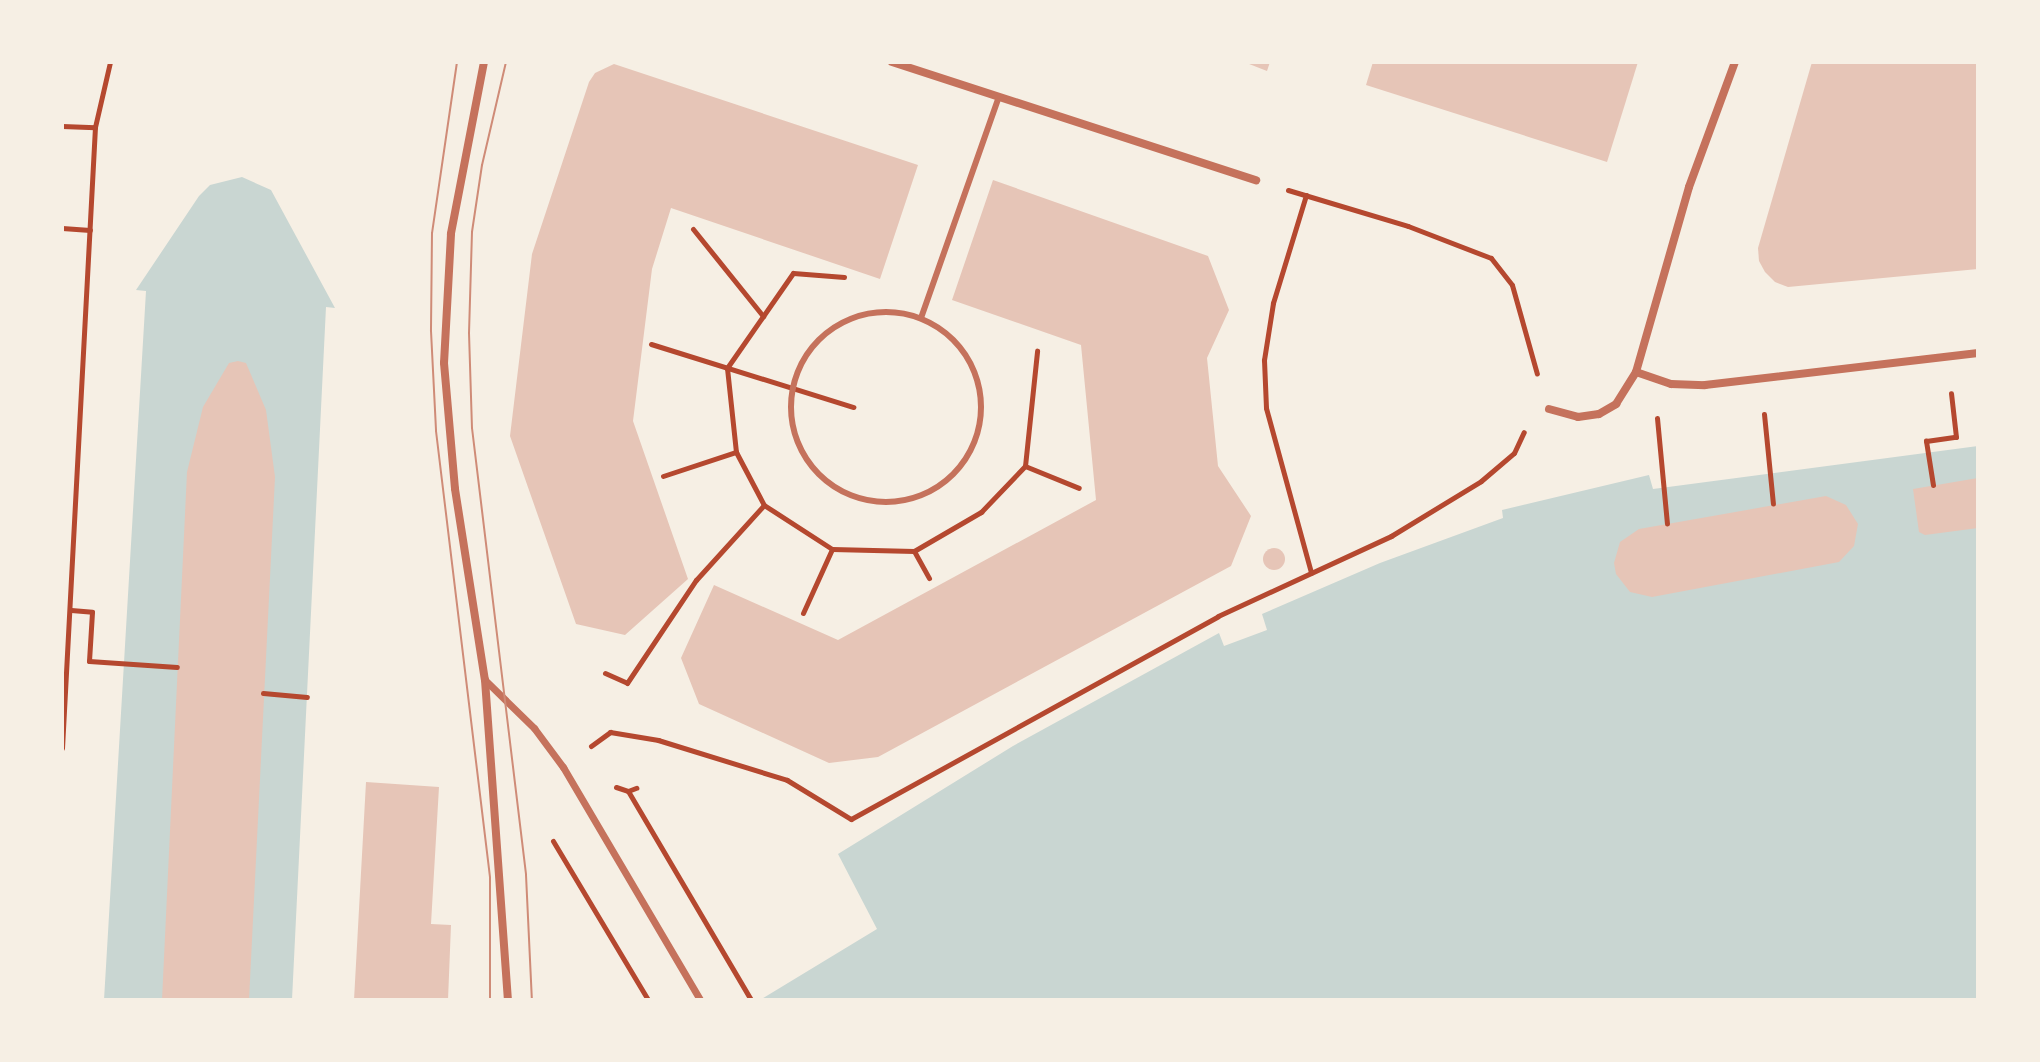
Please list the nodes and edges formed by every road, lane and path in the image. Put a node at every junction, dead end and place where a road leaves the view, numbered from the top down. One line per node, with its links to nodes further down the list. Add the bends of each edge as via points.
1 (110, 62): 7 (path)
2 (484, 62): 42 (street, via 451,234 444,363 455,489)
3 (892, 62): 5 (street)
4 (1735, 62): 21 (street, via 1689,187)
5 (999, 97): 8 (street); 15 (lane)
6 (62, 126): 7 (path)
7 (95, 127): 12 (path)
8 (1256, 180): 9 (path)
9 (1306, 195): 25 (path, via 1491,258 1512,285); 36 (path, via 1273,303 1264,360 1266,408)
10 (62, 228): 12 (path)
11 (693, 229): 14 (path)
12 (90, 230): 38 (path)
13 (844, 277): 14 (path, via 793,273)
14 (763, 316): 20 (path)
15 (921, 318): 15 (lane, via 948,333 968,357 981,415 973,445 957,471 933,490 906,501 874,502 845,494 819,475 799,448 792,395 806,354 827,330 856,315 889,311)
16 (651, 344): 20 (path)
17 (1037, 351): 27 (path)
18 (1978, 353): 19 (street)
19 (1946, 356): 23 (street); 29 (path, via 1956,437 1926,441)
20 (727, 368): 24 (path); 26 (path)
21 (1636, 372): 22 (street); 25 (street, via 1616,404 1599,414 1578,417)
22 (1654, 380): 23 (street, via 1688,385); 33 (path)
23 (1761, 380): 31 (path)
24 (853, 407)
25 (1549, 409): 36 (path, via 1520,435 1514,453 1481,481 1391,536)
26 (736, 452): 28 (path); 32 (path)
27 (1025, 466): 30 (path); 35 (path, via 981,512)
28 (663, 476)
29 (1933, 485)
30 (1079, 488)
31 (1773, 504)
32 (764, 505): 34 (path); 41 (path, via 696,580 627,683)
33 (1667, 524)
34 (832, 549): 35 (path); 39 (path)
35 (914, 551): 37 (path)
36 (1311, 573): 46 (path, via 1218,616 851,819 787,780 658,740 610,732)
37 (929, 578)
38 (71, 610): 40 (path, via 92,612 89,661); 45 (path)
39 (803, 613)
40 (177, 667)
41 (605, 673)
42 (485, 680): 46 (street, via 534,728); 49 (street)
43 (263, 693): 44 (path)
44 (307, 697)
45 (62, 748)
46 (563, 767): 51 (street)
47 (636, 788): 52 (path, via 628,791)
48 (553, 841): 50 (path)
49 (508, 1000)
50 (648, 1000)
51 (700, 1000)
52 (751, 1000)

